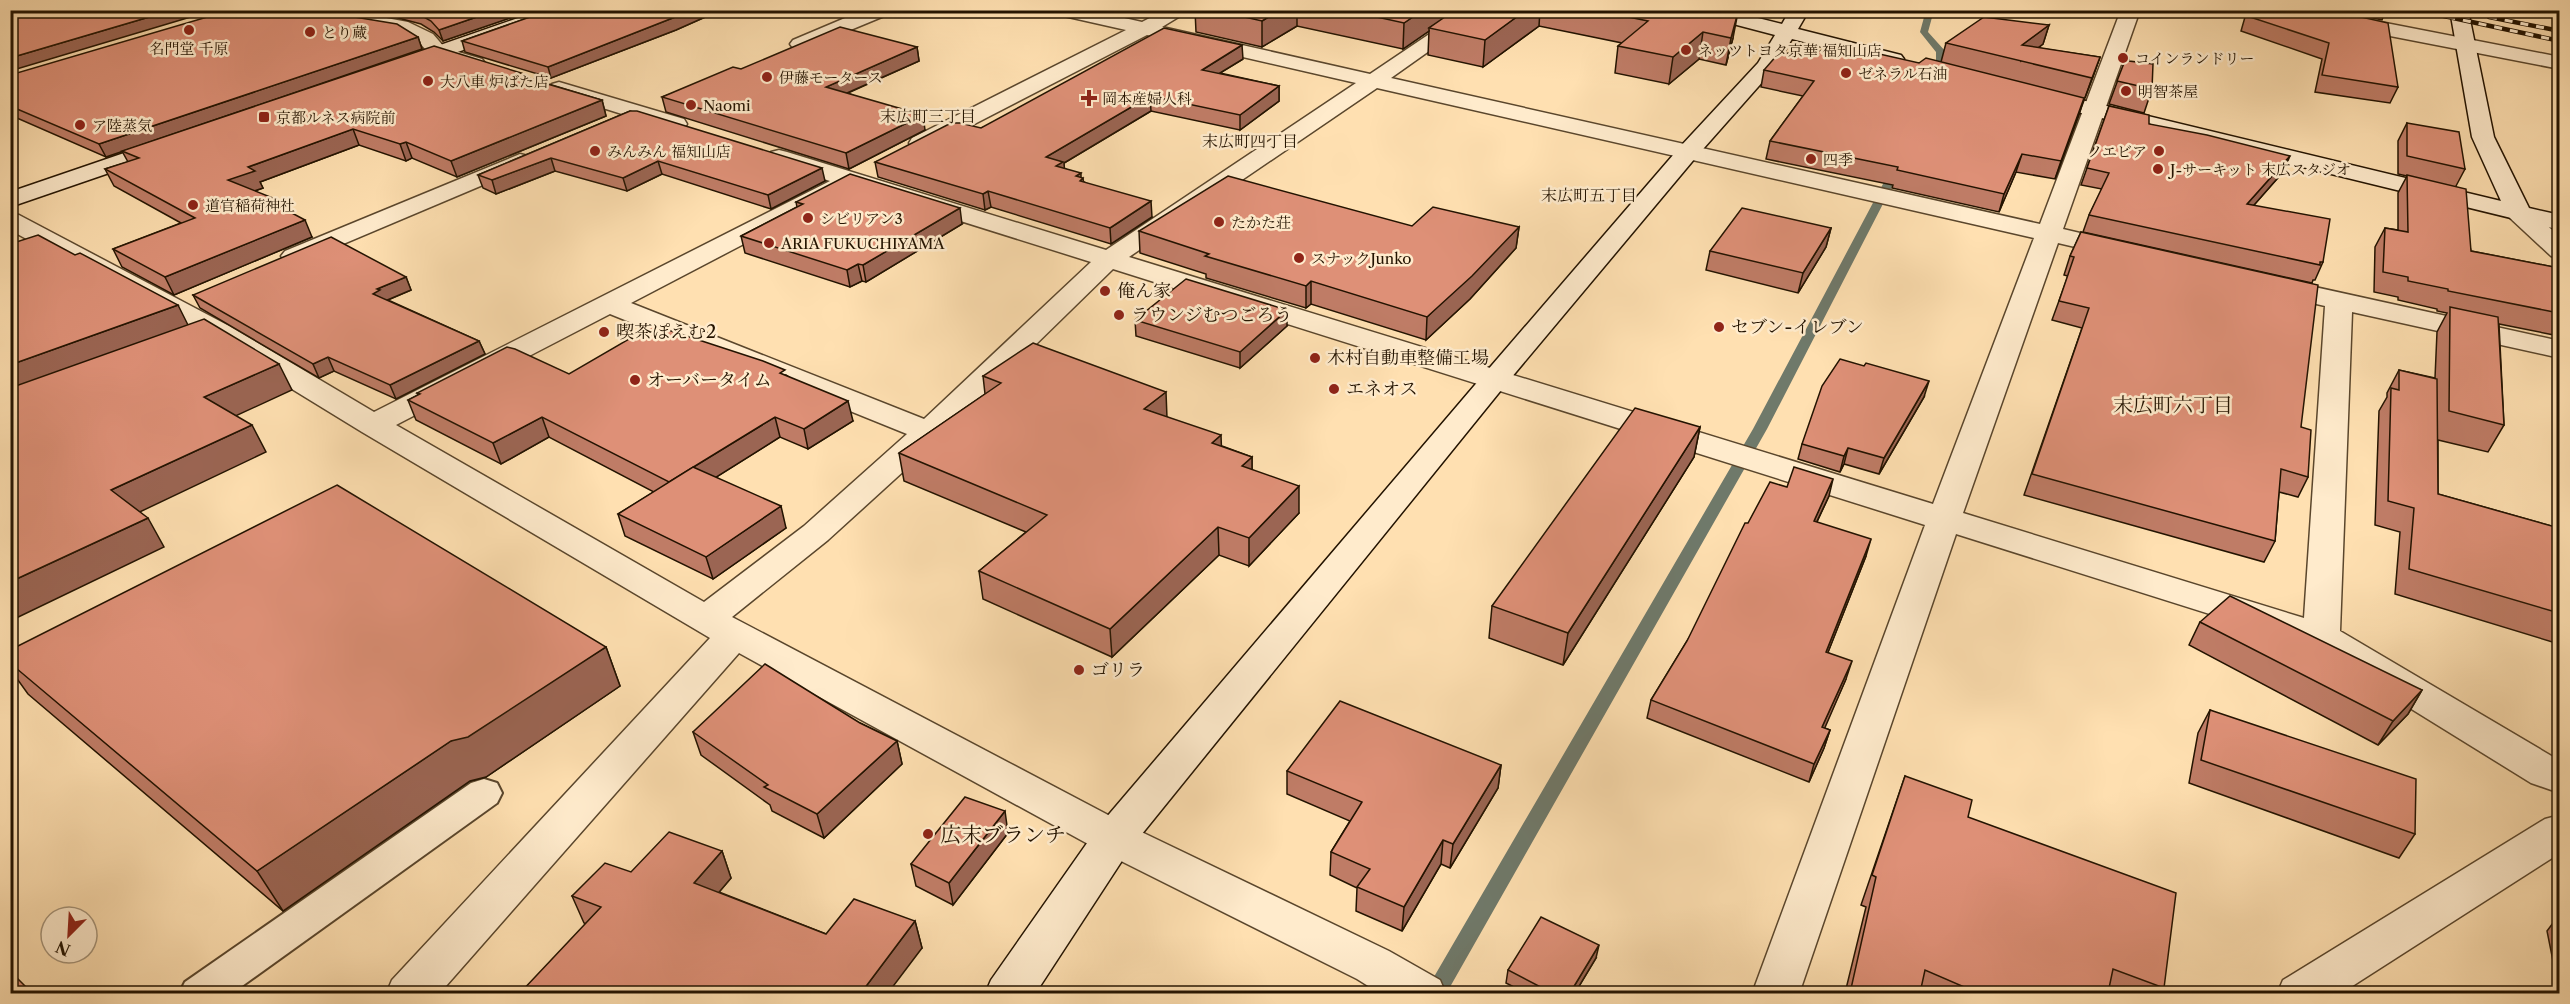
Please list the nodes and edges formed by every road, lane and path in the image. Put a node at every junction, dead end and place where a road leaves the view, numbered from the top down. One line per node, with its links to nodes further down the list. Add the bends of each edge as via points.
1 (291, 10): 15 (street, via 408,28)
2 (509, 10): 15 (street)
3 (561, 10): 15 (street)
4 (882, 10): 17 (street)
5 (1062, 10): 13 (street)
6 (1180, 10): 13 (street)
7 (1478, 10): 22 (street)
8 (1702, 10): 12 (street)
9 (2131, 10): 26 (street)
10 (2287, 10): 14 (street)
11 (2459, 10): 14 (street)
12 (1794, 22): 19 (street); 33 (street, via 1766,66)
13 (1144, 29): 22 (street); 36 (street)
14 (2464, 44): 18 (street); 38 (street, via 2483,137)
15 (432, 45): 16 (street); 20 (street); 21 (street)
16 (392, 50)
17 (775, 54)
18 (2559, 63)
19 (1914, 64)
20 (493, 69)
21 (382, 72)
22 (1374, 81): 33 (street); 44 (street)
23 (537, 82): 27 (street)
24 (2016, 90): 26 (street)
25 (669, 99): 27 (street)
26 (2095, 110): 38 (street); 41 (street)
27 (637, 112): 29 (street); 30 (street)
28 (168, 125): 35 (street)
29 (604, 126)
30 (693, 129)
31 (190, 138): 37 (street)
32 (761, 151): 36 (street)
33 (1688, 152): 41 (street); 52 (street)
34 (538, 153): 45 (street)
35 (67, 159)
36 (850, 179): 44 (street); 48 (street)
37 (10, 200)
38 (2519, 213): 40 (street); 42 (street)
39 (10, 220): 49 (street, via 185,302)
40 (2559, 223)
41 (2050, 233): 43 (street); 55 (street)
42 (2559, 251)
43 (2143, 255)
44 (1108, 260): 52 (street); 54 (street)
45 (273, 265)
46 (2247, 279): 47 (street)
47 (2339, 301): 51 (street); 57 (street)
48 (609, 304): 53 (street); 54 (street)
49 (219, 332): 50 (street); 53 (street)
50 (186, 344)
51 (2559, 350)
52 (1496, 378): 55 (street); 61 (street)
53 (373, 425): 56 (street)
54 (928, 432): 56 (street)
55 (1944, 517): 57 (street); 66 (street)
56 (720, 627): 61 (street); 63 (street)
57 (2321, 636): 58 (street)
58 (2559, 778)
59 (484, 793): 62 (lane)
60 (2559, 831): 67 (street)
61 (1114, 838): 64 (street); 65 (street)
62 (199, 993)
63 (410, 993)
64 (1008, 993)
65 (1423, 993)
66 (1775, 993)
67 (2300, 993)

